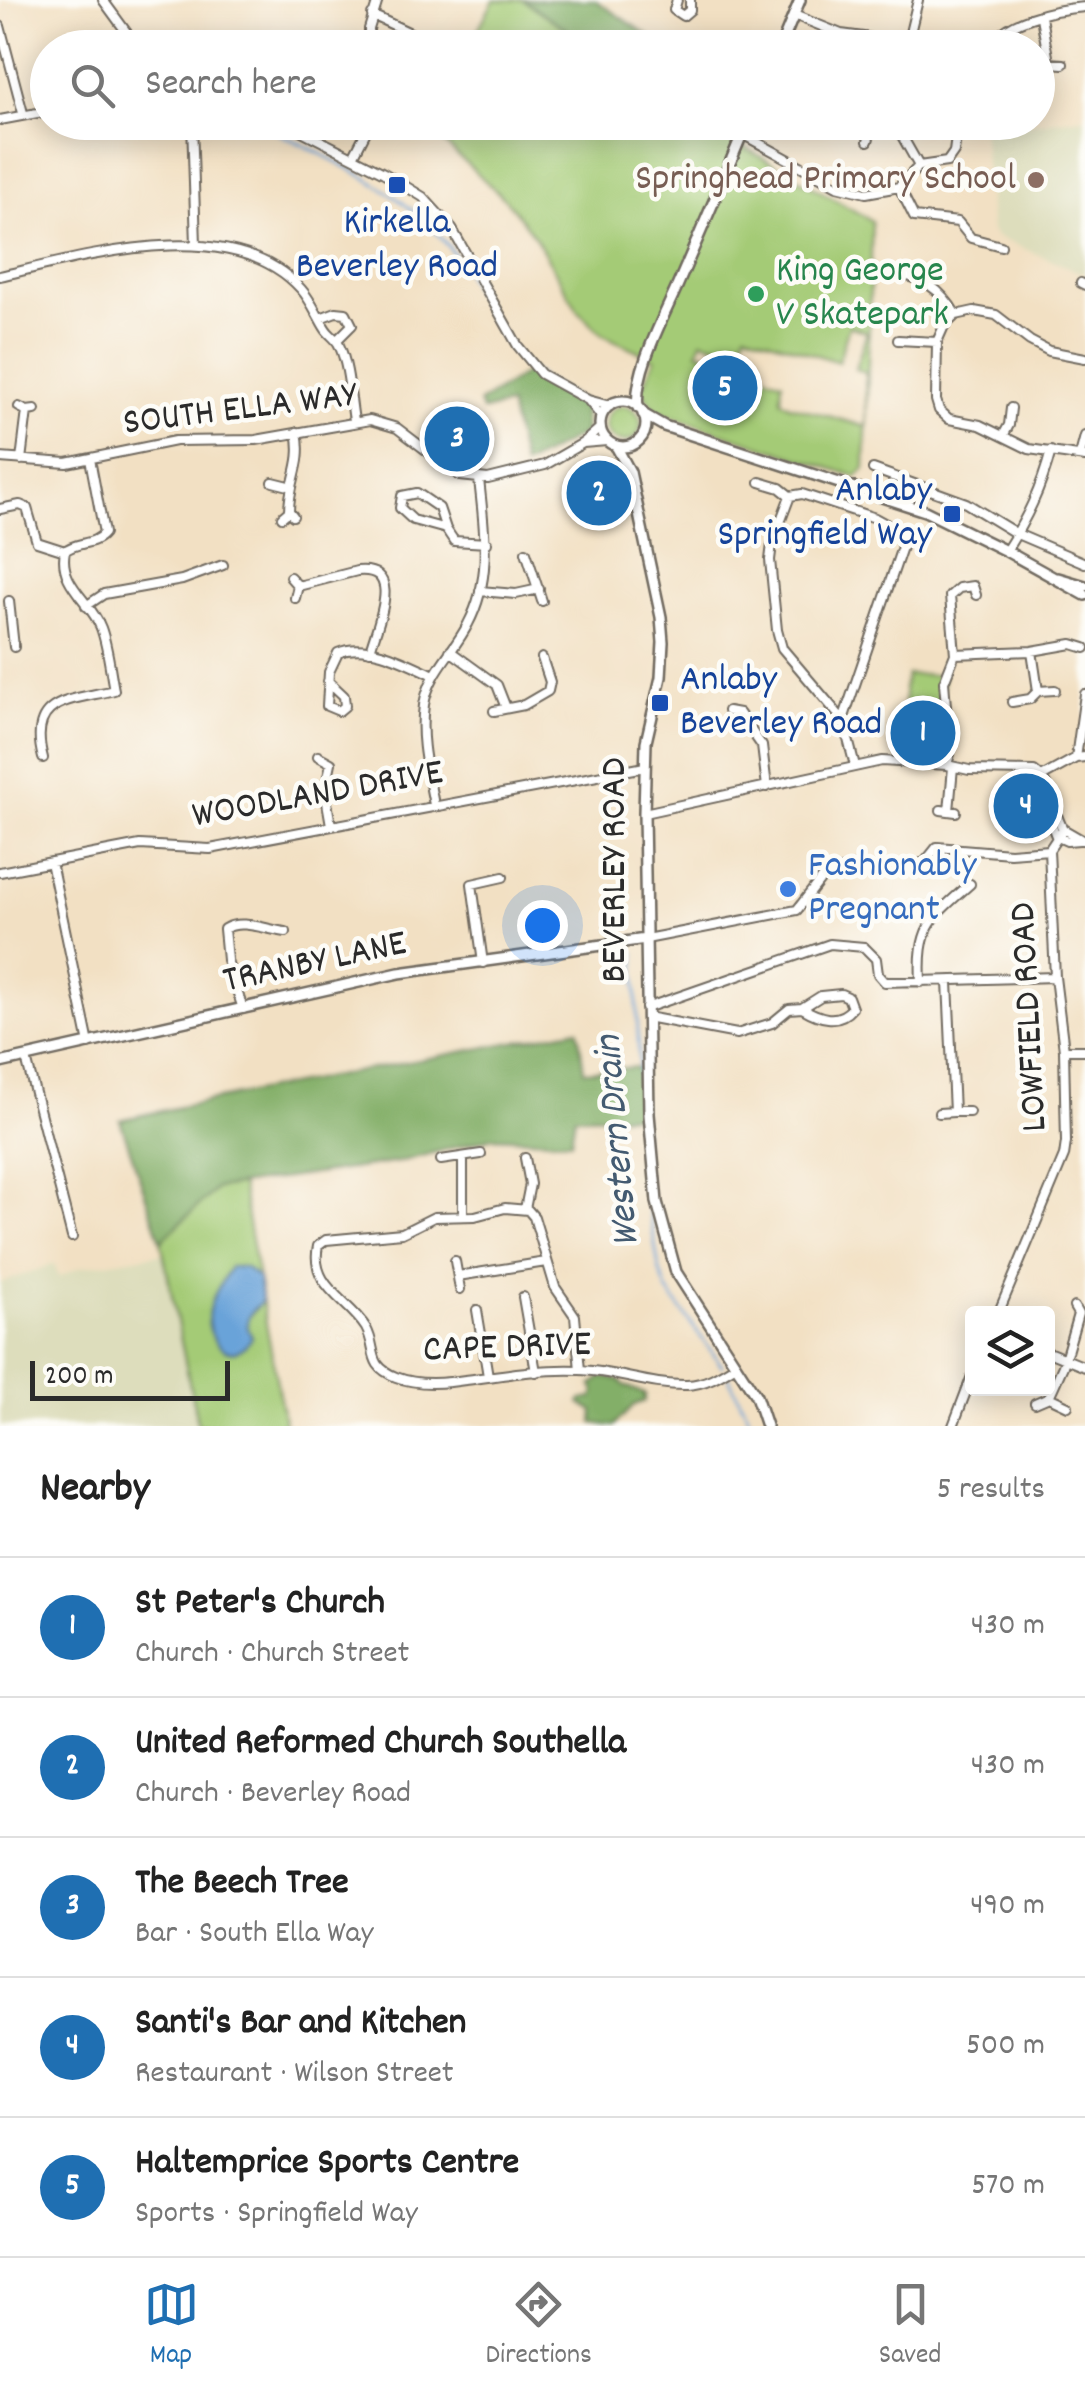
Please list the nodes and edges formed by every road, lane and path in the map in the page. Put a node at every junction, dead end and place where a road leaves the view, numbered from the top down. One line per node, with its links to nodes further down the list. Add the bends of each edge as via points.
1 (103, 0): 12 (street)
2 (378, 0): 8 (street)
3 (677, 0): 4 (street, via 674,10 683,16)
4 (690, 0)
5 (800, 0): 9 (main road)
6 (918, 0): 17 (street)
7 (1085, 7): 10 (street)
8 (372, 15): 13 (street); 14 (street)
9 (794, 15): 15 (main road); 16 (street)
10 (1041, 18): 18 (street); 19 (street)
11 (0, 26): 23 (street)
12 (125, 30)
13 (371, 30)
14 (408, 30)
15 (788, 30)
16 (831, 30)
17 (911, 30)
18 (1002, 30)
19 (1043, 30)
20 (1055, 63): 21 (street)
21 (1063, 64)
22 (30, 112): 23 (street)
23 (22, 113): 24 (street)
24 (0, 120)
25 (193, 140): 36 (street)
26 (319, 140): 32 (street)
27 (362, 140): 32 (street)
28 (740, 140): 47 (main road)
29 (753, 140): 34 (street, via 836,186 866,193)
30 (904, 140): 33 (street)
31 (956, 140): 33 (street, via 951,158)
32 (353, 157): 48 (street, via 423,197 452,229 518,346 541,374)
33 (918, 166): 34 (street)
34 (899, 188): 35 (street, via 914,217 959,219)
35 (983, 243): 37 (street); 38 (street)
36 (196, 245): 40 (street, via 102,252); 42 (street, via 226,248 272,266 302,290)
37 (1001, 246)
38 (980, 254)
39 (896, 271): 41 (street, via 927,281)
40 (0, 276)
41 (956, 315): 45 (street); 46 (street, via 996,315 1049,351)
42 (320, 318): 44 (street); 44 (street, via 346,312 352,325)
43 (897, 339): 45 (street)
44 (337, 340): 54 (street)
45 (936, 342): 58 (street, via 939,410)
46 (1085, 358)
47 (641, 378): 49 (main road); 53 (main road)
48 (588, 400): 50 (street); 55 (street)
49 (621, 402): 50 (main road); 53 (main road)
50 (610, 406): 55 (main road)
51 (1011, 408): 58 (street)
52 (27, 409): 67 (street)
53 (641, 411): 56 (main road); 59 (main road)
54 (354, 420): 57 (street, SOUTH ELLA WAY); 71 (street, SOUTH ELLA WAY, via 389,424 460,476)
55 (601, 422): 61 (main road); 62 (street)
56 (664, 426): 59 (main road); 82 (main road, via 925,511)
57 (298, 432): 68 (street, SOUTH ELLA WAY, via 175,441); 74 (street, via 302,453)
58 (1004, 434): 64 (street, via 1028,449)
59 (643, 435): 63 (main road)
60 (1085, 436): 65 (street)
61 (611, 443): 62 (street); 63 (main road); 69 (main road, BEVERLEY ROAD)
62 (582, 444): 71 (street, via 527,472)
63 (634, 444): 69 (main road, BEVERLEY ROAD)
64 (1051, 451): 65 (street); 79 (street, via 1041,489)
65 (1082, 456)
66 (0, 458): 67 (street, SOUTH ELLA WAY)
67 (21, 460): 68 (street, SOUTH ELLA WAY)
68 (90, 460): 81 (street, via 104,531)
69 (630, 472): 120 (main road, BEVERLEY ROAD, via 663,642)
70 (877, 473): 79 (street, via 966,503)
71 (479, 479): 80 (street)
72 (274, 482): 74 (street)
73 (760, 482): 75 (street)
74 (289, 486): 77 (street)
75 (790, 496): 114 (street, via 770,560 777,630 782,648); 114 (street, via 876,518 896,530 902,548)
76 (0, 510): 81 (street, via 27,508 37,542)
77 (288, 515)
78 (446, 529): 78 (street, via 404,515 402,496 416,493 439,508); 80 (street, via 462,544)
79 (1017, 534): 82 (street); 84 (street)
80 (487, 543): 91 (street)
81 (65, 551): 97 (street, via 69,582)
82 (1006, 551): 86 (main road)
83 (526, 552): 90 (street)
84 (1085, 563)
85 (223, 565): 97 (street, via 104,594)
86 (1041, 573): 89 (main road); 93 (main road)
87 (290, 577): 88 (street)
88 (298, 586): 94 (street); 100 (street, via 365,570 379,576 386,600)
89 (1085, 586)
90 (539, 588): 91 (street); 95 (street)
91 (480, 591): 102 (street)
92 (976, 596): 103 (street, via 972,586 950,596)
93 (1085, 596)
94 (295, 598)
95 (542, 601)
96 (6, 606): 98 (street)
97 (86, 606): 117 (street, via 102,632 114,690 49,710 38,730)
98 (14, 648)
99 (1085, 648): 101 (street)
100 (370, 651): 105 (street); 106 (street, via 338,653)
101 (1032, 651): 103 (street); 108 (street)
102 (450, 652): 105 (street); 111 (street, via 497,685)
103 (955, 654): 119 (street, via 944,682)
104 (547, 661): 111 (street, via 548,691)
105 (434, 676): 125 (street, via 421,733)
106 (328, 681)
107 (1054, 690): 108 (street)
108 (1038, 691): 110 (street)
109 (1085, 694): 116 (street)
110 (1012, 702)
111 (506, 708): 113 (street)
112 (727, 710): 122 (street, via 738,713 762,746)
113 (494, 711)
114 (843, 720): 118 (street)
115 (318, 756): 128 (street, via 332,763 325,791)
116 (1080, 757): 121 (street)
117 (43, 758)
118 (855, 766): 119 (street); 122 (street)
119 (950, 766): 121 (street, via 1022,770); 123 (street)
120 (645, 767): 125 (street, WOODLAND DRIVE); 127 (main road, BEVERLEY ROAD)
121 (1038, 779): 129 (street, via 1049,824)
122 (767, 787): 127 (street)
123 (952, 798): 124 (street); 126 (street)
124 (966, 800)
125 (434, 805): 128 (street, WOODLAND DRIVE)
126 (949, 811)
127 (644, 813): 139 (main road, BEVERLEY ROAD)
128 (330, 825): 132 (street, WOODLAND DRIVE, via 210,849 140,845)
129 (1060, 833): 130 (street, via 1067,841); 131 (street, LOWFIELD ROAD)
130 (1084, 840)
131 (1049, 850): 134 (street, via 938,847 925,862); 141 (street, LOWFIELD ROAD)
132 (51, 862): 135 (street, WOODLAND DRIVE); 147 (street)
133 (857, 866): 139 (street, via 824,874 796,910)
134 (902, 869)
135 (0, 872)
136 (503, 877): 140 (street, via 472,884)
137 (968, 889): 142 (street, via 925,929)
138 (286, 932): 144 (street, via 246,924 224,929)
139 (646, 940): 140 (main road, TRANBY LANE); 146 (main road, BEVERLEY ROAD)
140 (482, 963): 144 (main road, TRANBY LANE, via 399,973)
141 (1056, 977): 143 (street); 148 (street, LOWFIELD ROAD)
142 (921, 982): 143 (street); 146 (street, via 885,982 864,947 830,944)
143 (948, 982): 152 (street)
144 (243, 1008): 147 (main road, TRANBY LANE)
145 (802, 1008): 145 (street, via 840,994 852,1008 834,1019); 146 (street, via 737,1034)
146 (647, 1013): 172 (main road, BEVERLEY ROAD, via 657,1202 676,1272)
147 (89, 1044): 150 (main road, TRANBY LANE)
148 (1064, 1050): 149 (street); 167 (street, LOWFIELD ROAD, via 1064,1156)
149 (1085, 1050)
150 (26, 1058): 151 (main road, TRANBY LANE); 161 (street)
151 (0, 1063)
152 (954, 1112): 153 (street); 154 (street)
153 (969, 1112)
154 (939, 1113)
155 (480, 1154): 156 (street)
156 (463, 1157): 158 (street); 160 (street)
157 (526, 1158): 159 (street, via 530,1190)
158 (441, 1160)
159 (524, 1209): 160 (street); 163 (street, via 534,1217)
160 (463, 1216): 176 (street, CAPE DRIVE, via 429,1218 402,1233 326,1240 316,1255 325,1283 366,1329 374,1360 395,1377 431,1384)
161 (72, 1237)
162 (456, 1262): 164 (street)
163 (546, 1262): 164 (street); 174 (street, via 574,1316)
164 (458, 1276): 165 (street)
165 (460, 1289)
166 (522, 1297): 175 (street)
167 (1001, 1306)
168 (477, 1310): 176 (street)
169 (1079, 1311): 171 (street)
170 (1055, 1355): 171 (street)
171 (1064, 1359): 173 (street); 178 (street)
172 (736, 1365): 174 (street, CAPE DRIVE, via 685,1385); 181 (main road, BEVERLEY ROAD)
173 (1085, 1367)
174 (580, 1370): 175 (street, CAPE DRIVE)
175 (536, 1372): 176 (street, CAPE DRIVE)
176 (488, 1376)
177 (965, 1394): 182 (street)
178 (1049, 1397): 179 (street); 180 (street)
179 (1035, 1402)
180 (1068, 1406)
181 (766, 1426)
182 (953, 1426)

